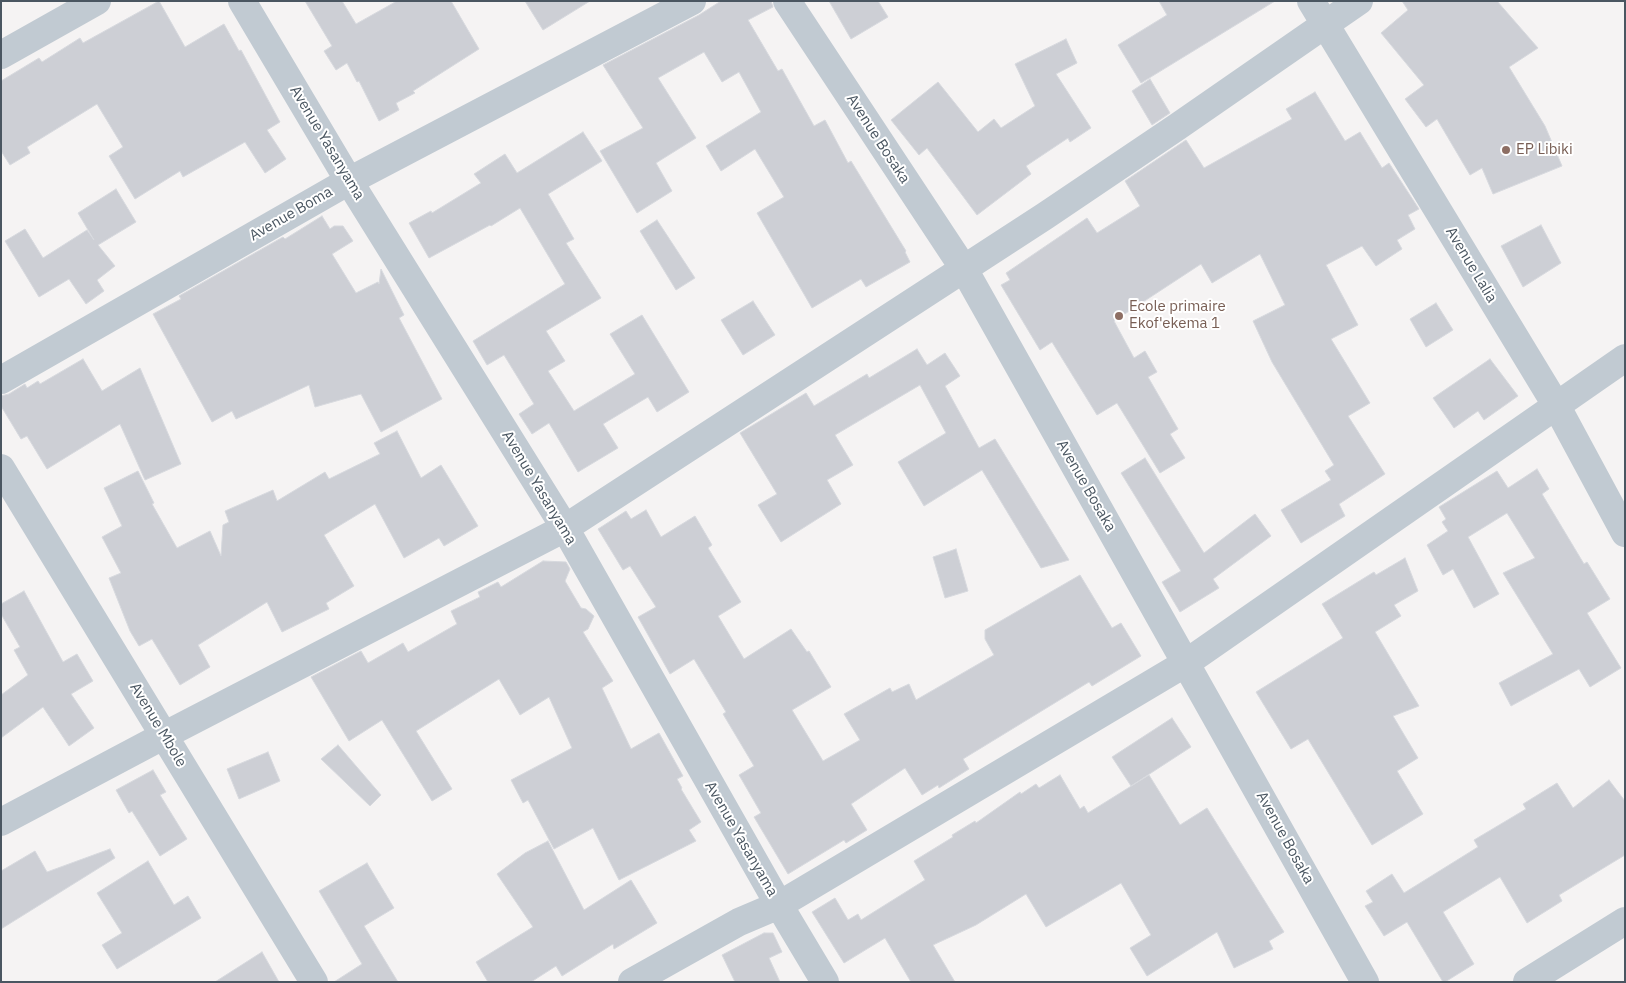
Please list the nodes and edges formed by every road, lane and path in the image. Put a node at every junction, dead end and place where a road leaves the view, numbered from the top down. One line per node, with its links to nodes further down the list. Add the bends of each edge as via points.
1 (97, 1): 8 (street)
2 (242, 1): 9 (street, Avenue Yasanyama)
3 (692, 1): 9 (street, Avenue Boma)
4 (787, 1): 10 (street, Avenue Bosaka)
5 (1311, 1): 7 (street, Avenue Lalia)
6 (1359, 1): 7 (street)
7 (1325, 24): 10 (street); 13 (street, Avenue Lalia)
8 (1, 55)
9 (348, 181): 12 (street, Avenue Boma); 15 (street, Avenue Yasanyama)
10 (964, 270): 15 (street); 17 (street, Avenue Bosaka)
11 (1625, 358): 13 (street)
12 (1, 380)
13 (1556, 405): 16 (street, Avenue Lalia); 17 (street)
14 (1, 468): 18 (street, Avenue Mbole)
15 (564, 528): 18 (street); 20 (street, Avenue Yasanyama)
16 (1625, 533)
17 (1186, 662): 20 (street); 25 (street, Avenue Bosaka)
18 (165, 735): 19 (street); 22 (street, Avenue Mbole)
19 (1, 822)
20 (779, 905): 23 (street, via 739,922); 24 (street, Avenue Yasanyama)
21 (1625, 921): 26 (street)
22 (314, 982)
23 (632, 982)
24 (825, 982)
25 (1366, 982)
26 (1527, 982)

